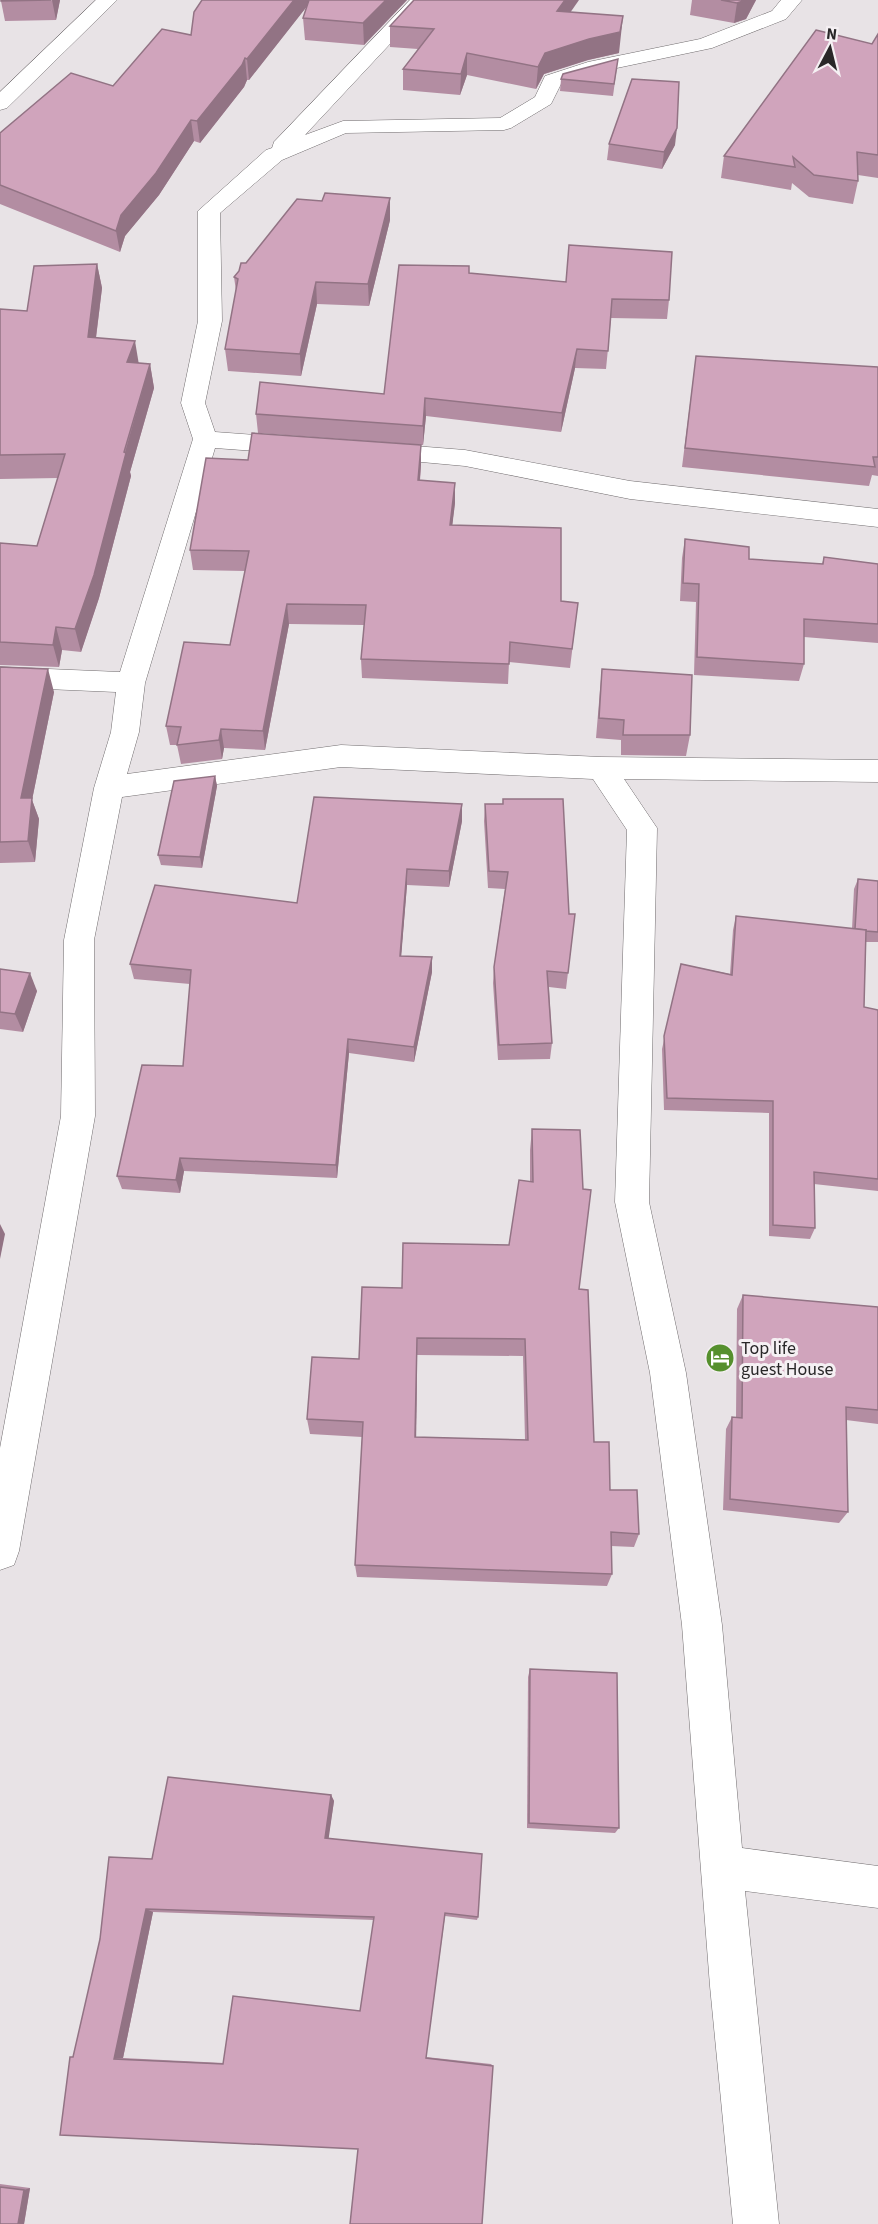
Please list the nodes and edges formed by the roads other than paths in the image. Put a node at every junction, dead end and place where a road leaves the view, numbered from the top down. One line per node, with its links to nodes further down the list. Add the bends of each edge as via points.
1 (106, 0): 4 (street)
2 (421, 0): 5 (street)
3 (792, 0): 5 (street, via 779,15 705,44 588,68 552,80 544,100 504,124 343,127)
4 (0, 104)
5 (274, 155): 6 (street, via 209,211 210,321 193,404)
6 (205, 439): 7 (street, via 465,458 630,490); 9 (street)
7 (878, 518)
8 (0, 677): 9 (street)
9 (131, 683): 12 (street, via 124,732)
10 (601, 768): 11 (street); 12 (street, via 341,756); 14 (street, via 642,828 632,1202 670,1384 702,1624)
11 (878, 771)
12 (109, 788): 13 (street, via 79,940 78,1116)
13 (0, 1551)
14 (722, 1867): 15 (street); 16 (street)
15 (878, 1887)
16 (756, 2224)

